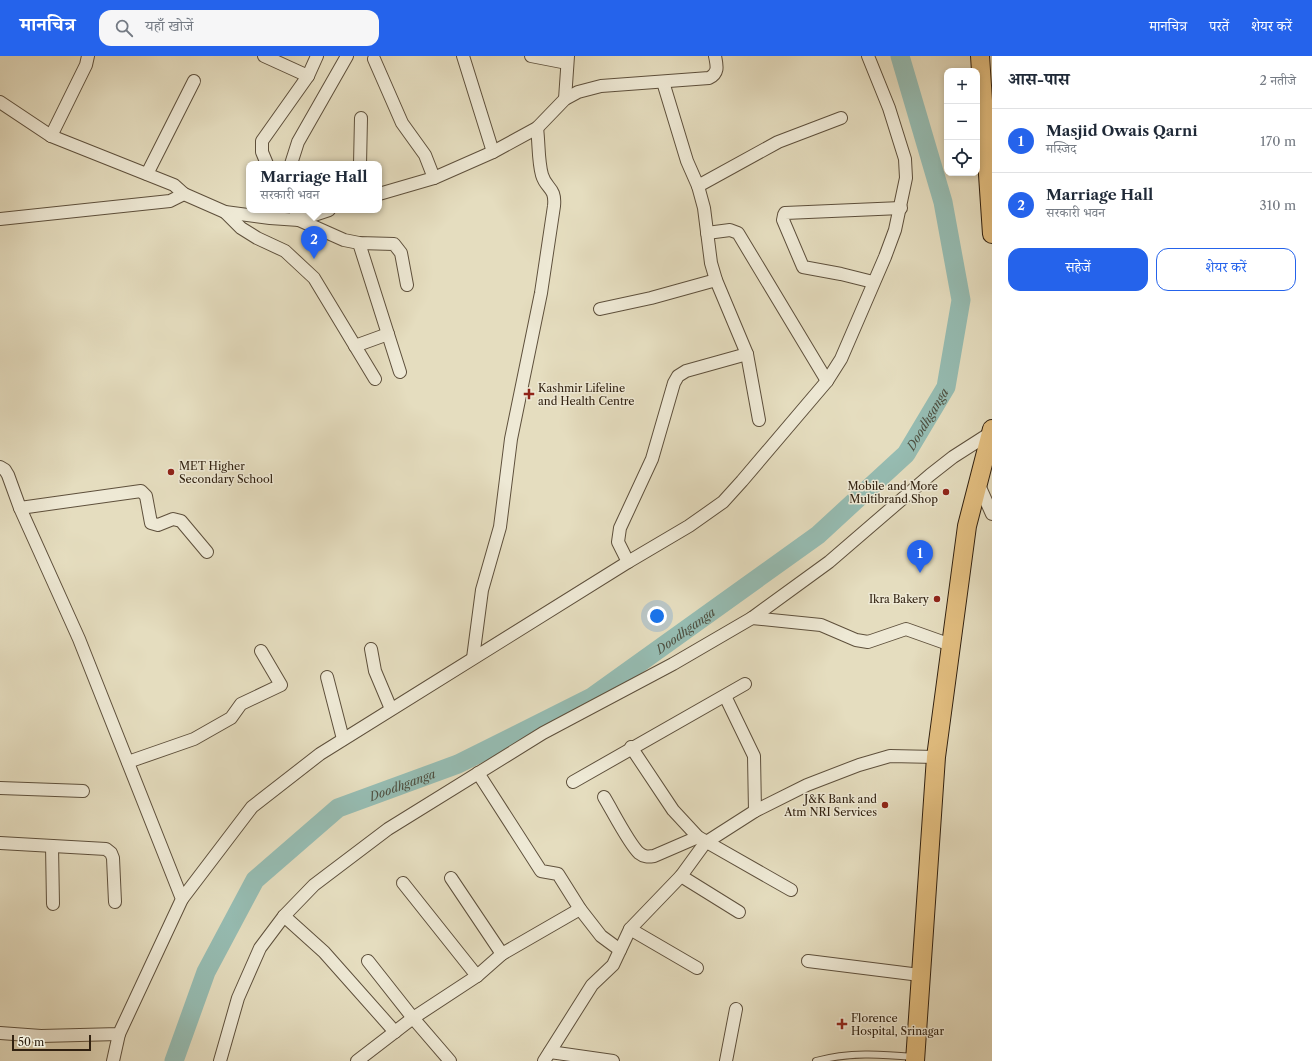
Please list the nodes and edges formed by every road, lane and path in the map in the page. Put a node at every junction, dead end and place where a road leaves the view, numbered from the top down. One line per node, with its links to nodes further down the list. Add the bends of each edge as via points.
1 (88, 56): 20 (street)
2 (264, 56): 12 (street)
3 (317, 56): 12 (street)
4 (347, 56): 23 (street, via 298,142)
5 (462, 56): 21 (street)
6 (531, 56): 11 (street)
7 (715, 56): 14 (street, via 718,69 714,76)
8 (868, 56): 30 (street, via 889,108 905,159 906,178)
9 (980, 56): 36 (main road)
10 (374, 59): 26 (street, via 402,123 425,155)
11 (568, 59): 15 (street)
12 (308, 76): 22 (street, via 262,141 262,152)
13 (194, 80): 25 (street)
14 (663, 82): 15 (street, via 601,86 578,92); 27 (street, via 687,161)
15 (565, 99): 19 (street)
16 (2, 106): 20 (street)
17 (361, 118): 24 (street)
18 (841, 118): 27 (street, via 778,142)
19 (537, 128): 21 (street); 60 (street, via 542,174 553,190 555,198 541,293 511,439 500,527 482,590)
20 (51, 136): 25 (street)
21 (494, 152): 26 (street)
22 (266, 161)
23 (292, 161)
24 (360, 161)
25 (147, 174): 29 (street, via 174,185)
26 (434, 178): 28 (street)
27 (698, 186): 35 (street)
28 (382, 193)
29 (184, 194): 31 (street); 34 (street, via 170,201)
30 (901, 208): 39 (street, via 895,230); 39 (street, via 784,215 783,220 803,267)
31 (225, 212): 33 (street, via 270,218); 43 (street, via 241,228 285,251 304,267 314,278)
32 (310, 213): 33 (street)
33 (297, 215): 37 (street, via 344,240)
34 (0, 219)
35 (707, 233): 38 (street); 47 (street, via 730,230 738,233)
36 (992, 234)
37 (359, 243): 40 (street, via 394,244 401,253); 42 (street)
38 (716, 280): 41 (street); 44 (street)
39 (873, 282): 47 (street, via 841,359)
40 (407, 285)
41 (600, 309)
42 (388, 334): 43 (street); 45 (street)
43 (355, 346): 46 (street)
44 (747, 354): 48 (street); 55 (street, via 686,371 678,376 652,459 620,528 618,542)
45 (400, 372)
46 (375, 379)
47 (828, 381): 55 (street, via 723,502 689,526)
48 (759, 420)
49 (992, 430): 51 (main road); 56 (street, via 953,457 834,557)
50 (0, 467): 52 (street, via 6,470)
51 (978, 483): 53 (street); 57 (main road, via 967,526)
52 (20, 508): 54 (street, via 141,491 146,496 151,523 158,525 173,519 181,521); 68 (street, via 79,638)
53 (992, 514)
54 (207, 552)
55 (628, 562): 60 (street)
56 (752, 618): 57 (street, via 821,625 856,640 868,642 906,629); 69 (street, via 673,664 543,733)
57 (951, 645): 67 (main road)
58 (371, 649): 64 (street, via 375,671)
59 (261, 651): 68 (street, via 281,685 242,704 231,718 194,739)
60 (473, 658): 64 (street)
61 (328, 677): 65 (street)
62 (745, 684): 63 (street)
63 (725, 696): 66 (street); 74 (street, via 754,756)
64 (391, 709): 65 (street)
65 (343, 739): 82 (street, via 252,807)
66 (631, 748): 70 (street); 75 (street, via 673,810)
67 (936, 757): 74 (street, via 878,758 807,785); 94 (main road)
68 (128, 762): 82 (street)
69 (478, 773): 85 (street, via 541,871 558,874); 87 (street, via 388,829 314,885)
70 (573, 782)
71 (0, 788): 72 (street)
72 (83, 791)
73 (604, 797): 75 (street, via 635,848 644,856 654,856)
74 (755, 811): 75 (street)
75 (702, 840): 78 (street); 81 (street)
76 (0, 843): 77 (street)
77 (52, 846): 83 (street, via 109,851 113,858); 84 (street)
78 (681, 876): 86 (street); 88 (street)
79 (451, 878): 90 (street)
80 (403, 883): 95 (street)
81 (791, 890)
82 (182, 899): 100 (street)
83 (115, 902)
84 (52, 904)
85 (580, 909): 89 (street, via 604,940); 90 (street)
86 (739, 912)
87 (284, 916): 98 (street, via 324,952); 104 (street, via 260,948 238,998)
88 (630, 929): 89 (street); 93 (street)
89 (620, 950): 101 (street, via 613,965 592,985)
90 (502, 954): 95 (street)
91 (368, 961): 97 (street)
92 (808, 961): 94 (street)
93 (697, 968)
94 (920, 975): 102 (main road)
95 (477, 976): 97 (street)
96 (736, 1009): 108 (street)
97 (413, 1018): 98 (street); 106 (street)
98 (395, 1032): 105 (street)
99 (0, 1033): 100 (street, via 41,1036)
100 (119, 1034): 103 (street)
101 (547, 1057): 107 (street)
102 (915, 1059): 109 (lane, via 869,1054 844,1055)
103 (113, 1061)
104 (220, 1061)
105 (357, 1061)
106 (450, 1061)
107 (613, 1061)
108 (726, 1061)
109 (816, 1061)

